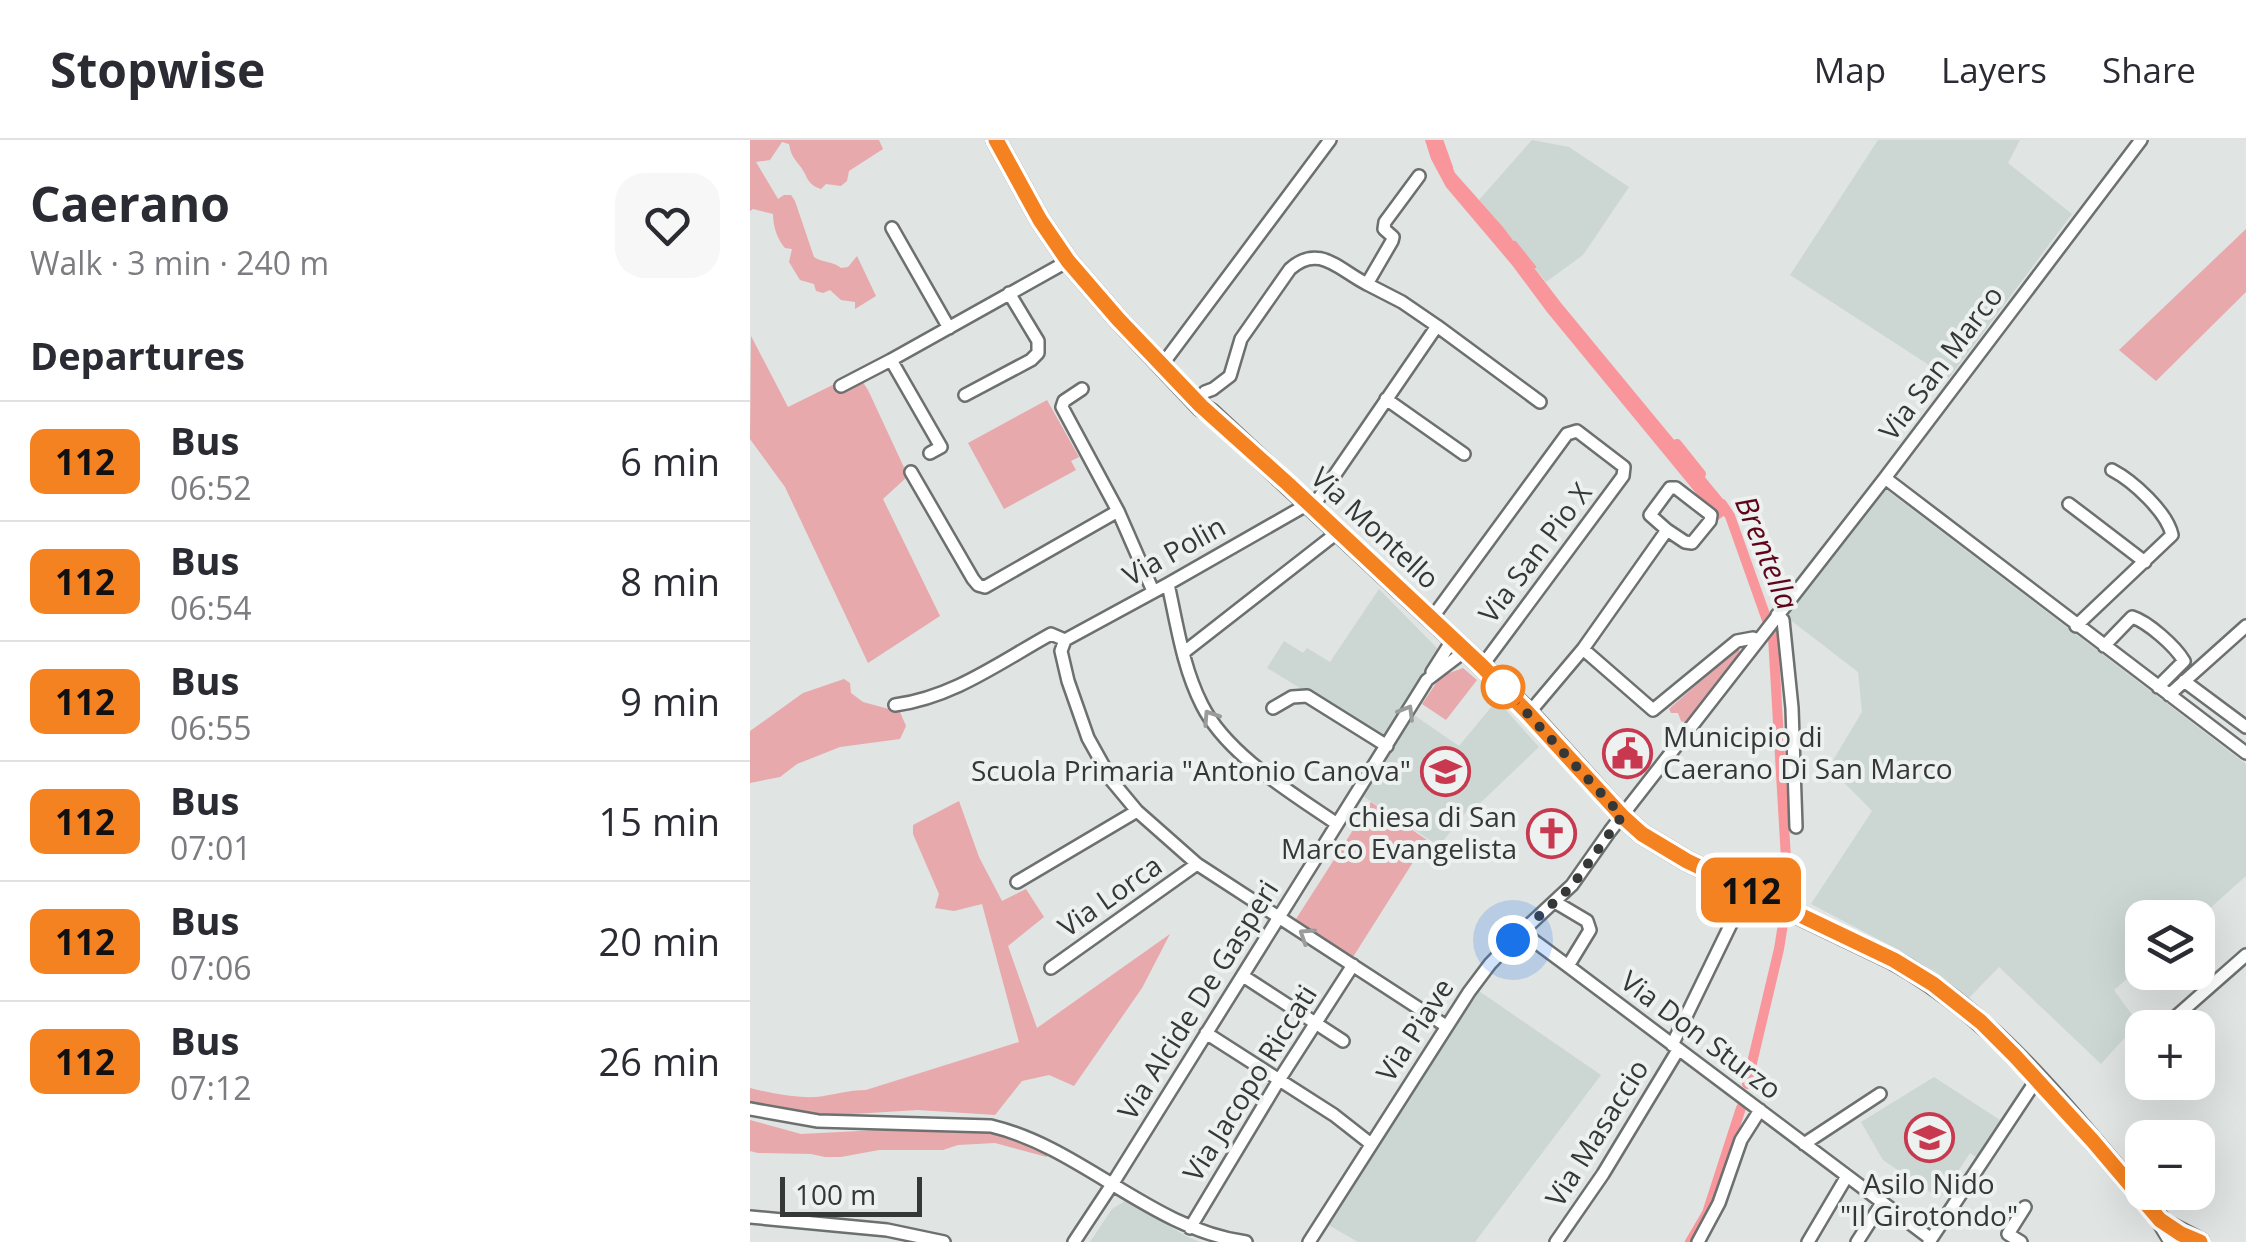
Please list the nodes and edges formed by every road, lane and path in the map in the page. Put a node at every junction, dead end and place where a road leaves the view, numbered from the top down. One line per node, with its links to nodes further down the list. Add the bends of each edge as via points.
1 (996, 140): 6 (main road, Via Montello)
2 (1330, 140): 12 (street)
3 (2142, 140): 23 (street, Via San Marco)
4 (1419, 176): 7 (street, via 1383,225 1392,241)
5 (892, 228): 10 (street)
6 (1068, 261): 8 (street); 12 (main road, Via Montello)
7 (1367, 284): 9 (street); 17 (street, via 1320,258 1299,261 1240,339 1230,376)
8 (1009, 293): 10 (street); 15 (street, via 1038,341 1038,353)
9 (1437, 326): 16 (street); 18 (street)
10 (949, 328): 11 (street)
11 (892, 360): 13 (street); 19 (street, via 941,447)
12 (1162, 365): 17 (main road, Via Montello)
13 (841, 386)
14 (1082, 390): 26 (street, via 1062,407)
15 (964, 396)
16 (1386, 399): 20 (street); 25 (street)
17 (1205, 400): 25 (main road, Via Montello)
18 (1540, 402)
19 (930, 454)
20 (1464, 454)
21 (2112, 470): 29 (street, via 2169,522 2172,535)
22 (911, 472): 26 (street, via 978,586)
23 (1884, 478): 33 (street, Via San Marco); 34 (street)
24 (2069, 504): 29 (street)
25 (1310, 506): 28 (main road, Via Montello); 30 (street, Via Polin)
26 (1118, 511): 31 (street)
27 (1667, 530): 27 (street, via 1692,543 1711,515 1670,488 1650,515); 40 (street)
28 (1338, 532): 32 (main road, Via Montello); 41 (street)
29 (2145, 562): 34 (street)
30 (1168, 584): 31 (street, Via Polin); 41 (street)
31 (1154, 592): 37 (street, Via Polin)
32 (1432, 618): 38 (main road, Via Montello); 42 (street, Via San Pio X, via 1567,434 1577,431 1624,467)
33 (1774, 620): 36 (street, Via San Marco); 54 (street, via 1782,620 1792,708)
34 (2076, 626): 39 (street)
35 (2246, 626): 43 (street)
36 (1759, 638): 40 (street, via 1737,641 1654,710); 52 (street, Via Piave)
37 (1063, 645): 45 (street, Via Polin, via 1051,634 940,695); 51 (street, via 1068,680 1094,750)
38 (1459, 645): 42 (main road, Via Montello); 49 (street, Via Alcide De Gasperi, one-way to 38)
39 (2104, 646): 44 (street); 44 (street, via 2132,617 2142,620 2184,661)
40 (1583, 649): 47 (street)
41 (1183, 653): 53 (street, one-way to 41, via 1227,740 1202,705)
42 (1482, 666): 47 (main road, Via Montello)
43 (2184, 680): 44 (street); 48 (street)
44 (2164, 691): 50 (street)
45 (895, 705)
46 (1273, 708): 49 (street, via 1307,696)
47 (1528, 713): 52 (main road, Via Montello)
48 (2246, 727)
49 (1387, 746): 53 (street, Via Alcide De Gasperi)
50 (2246, 753)
51 (1137, 812): 55 (street); 56 (street)
52 (1622, 816): 57 (main road, Via Montello, via 1661,846); 58 (street, Via Piave)
53 (1336, 824): 59 (street, Via Alcide De Gasperi)
54 (1796, 827)
55 (1198, 864): 59 (street); 64 (street, Via Lorca)
56 (1017, 882)
57 (1748, 888): 71 (street, Via Masaccio); 72 (main road, Via Montello, via 1933,984)
58 (1555, 902): 60 (street, Via Piave); 63 (street, via 1590,925)
59 (1279, 918): 62 (street, one-way to 59); 65 (street, Via Alcide De Gasperi)
60 (1522, 932): 63 (street, Via Don Sturzo); 68 (street, Via Piave)
61 (2246, 955): 66 (street)
62 (1353, 965): 67 (street, Via Jacopo Riccati); 68 (street)
63 (1568, 966): 71 (street, Via Don Sturzo)
64 (1051, 968)
65 (1243, 976): 67 (street); 69 (street, Via Alcide De Gasperi)
66 (2183, 1010)
67 (1315, 1023): 70 (street); 73 (street, Via Jacopo Riccati)
68 (1446, 1026): 77 (street, Via Piave)
69 (1206, 1033): 73 (street); 80 (street, Via Alcide De Gasperi)
70 (1343, 1041)
71 (1675, 1048): 76 (street, Via Don Sturzo); 91 (street, Via Masaccio)
72 (2037, 1079): 84 (main road, Via Montello); 86 (street)
73 (1280, 1080): 77 (street); 85 (street, Via Jacopo Riccati)
74 (1880, 1094): 78 (street)
75 (750, 1110): 80 (street, via 818,1120 991,1126 1038,1142)
76 (1760, 1110): 78 (street, Via Don Sturzo); 92 (street, via 1740,1140)
77 (1371, 1144): 90 (street, Via Piave)
78 (1804, 1144): 79 (street, Via Don Sturzo)
79 (1847, 1176): 81 (street, Via Don Sturzo); 93 (street)
80 (1113, 1183): 85 (street); 88 (street, Via Alcide De Gasperi)
81 (1882, 1203): 86 (street, Via Don Sturzo); 94 (street)
82 (2025, 1207): 95 (street, via 2008,1234)
83 (750, 1217): 87 (street)
84 (2160, 1220): 96 (main road); 97 (main road)
85 (1190, 1228): 89 (street)
86 (1930, 1241)
87 (944, 1242)
88 (1074, 1242)
89 (1246, 1242)
90 (1309, 1242)
91 (1556, 1242)
92 (1698, 1242)
93 (1808, 1242)
94 (1857, 1242)
95 (2021, 1242)
96 (2174, 1242)
97 (2200, 1242)

